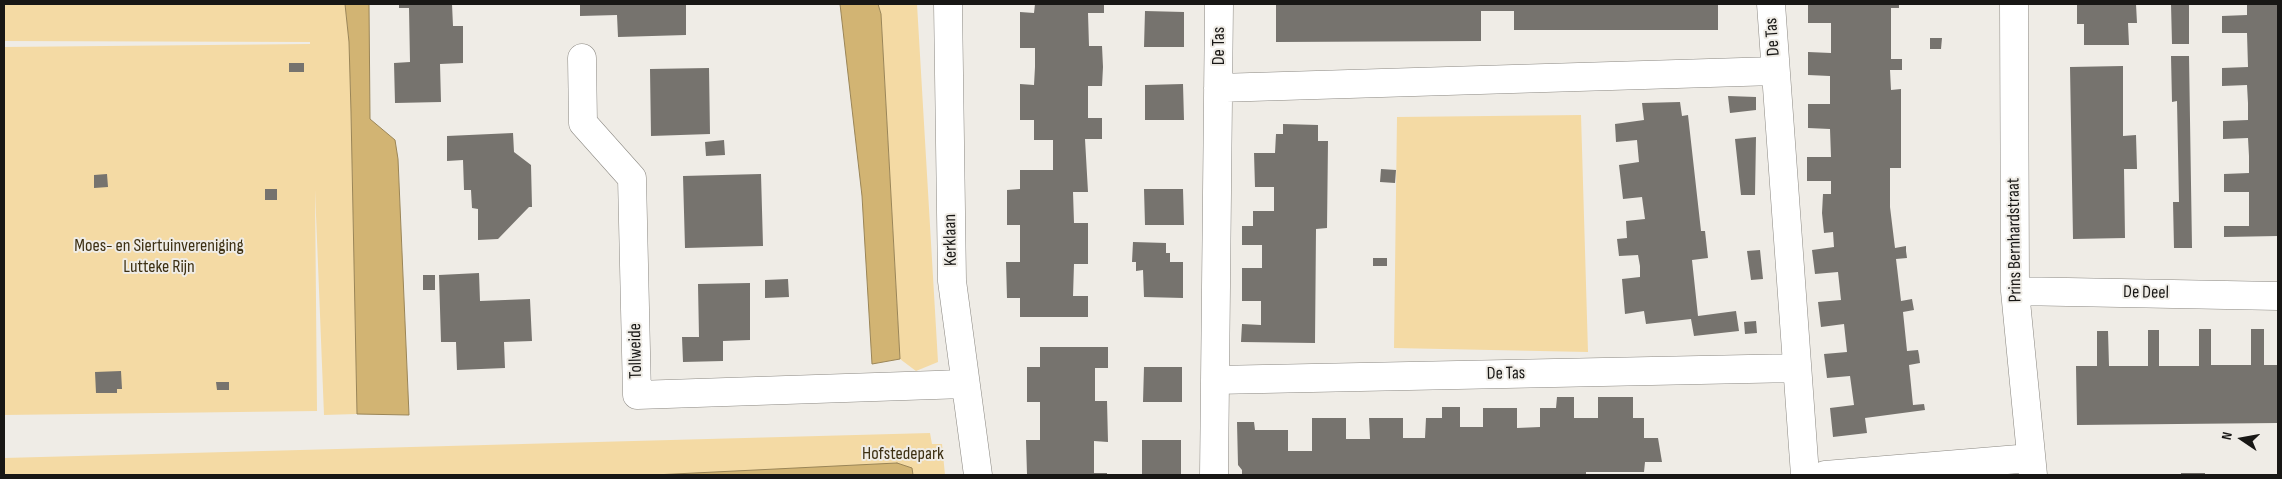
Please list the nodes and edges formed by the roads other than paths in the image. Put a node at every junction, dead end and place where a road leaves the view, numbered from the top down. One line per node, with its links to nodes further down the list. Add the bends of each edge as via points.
1 (948, 4): 12 (street, Kerklaan, via 952,281)
2 (1219, 4): 7 (street, De Tas)
3 (1771, 4): 6 (street, De Tas)
4 (2014, 4): 8 (street, Prins Bernhardstraat)
5 (582, 58): 12 (street, Tollweide, via 583,123 632,178 637,395)
6 (1775, 71): 7 (street, De Tas); 10 (street, De Tas)
7 (1218, 88): 11 (street, De Tas)
8 (2015, 291): 9 (street, De Deel); 13 (street, Prins Bernhardstraat)
9 (2278, 296)
10 (1797, 368): 11 (street, De Tas); 16 (street, De Tas)
11 (1215, 380): 15 (street, De Tas)
12 (965, 384): 14 (street, Kerklaan)
13 (2032, 466): 17 (street)
14 (978, 475)
15 (1214, 475)
16 (1805, 475)
17 (1825, 475)

